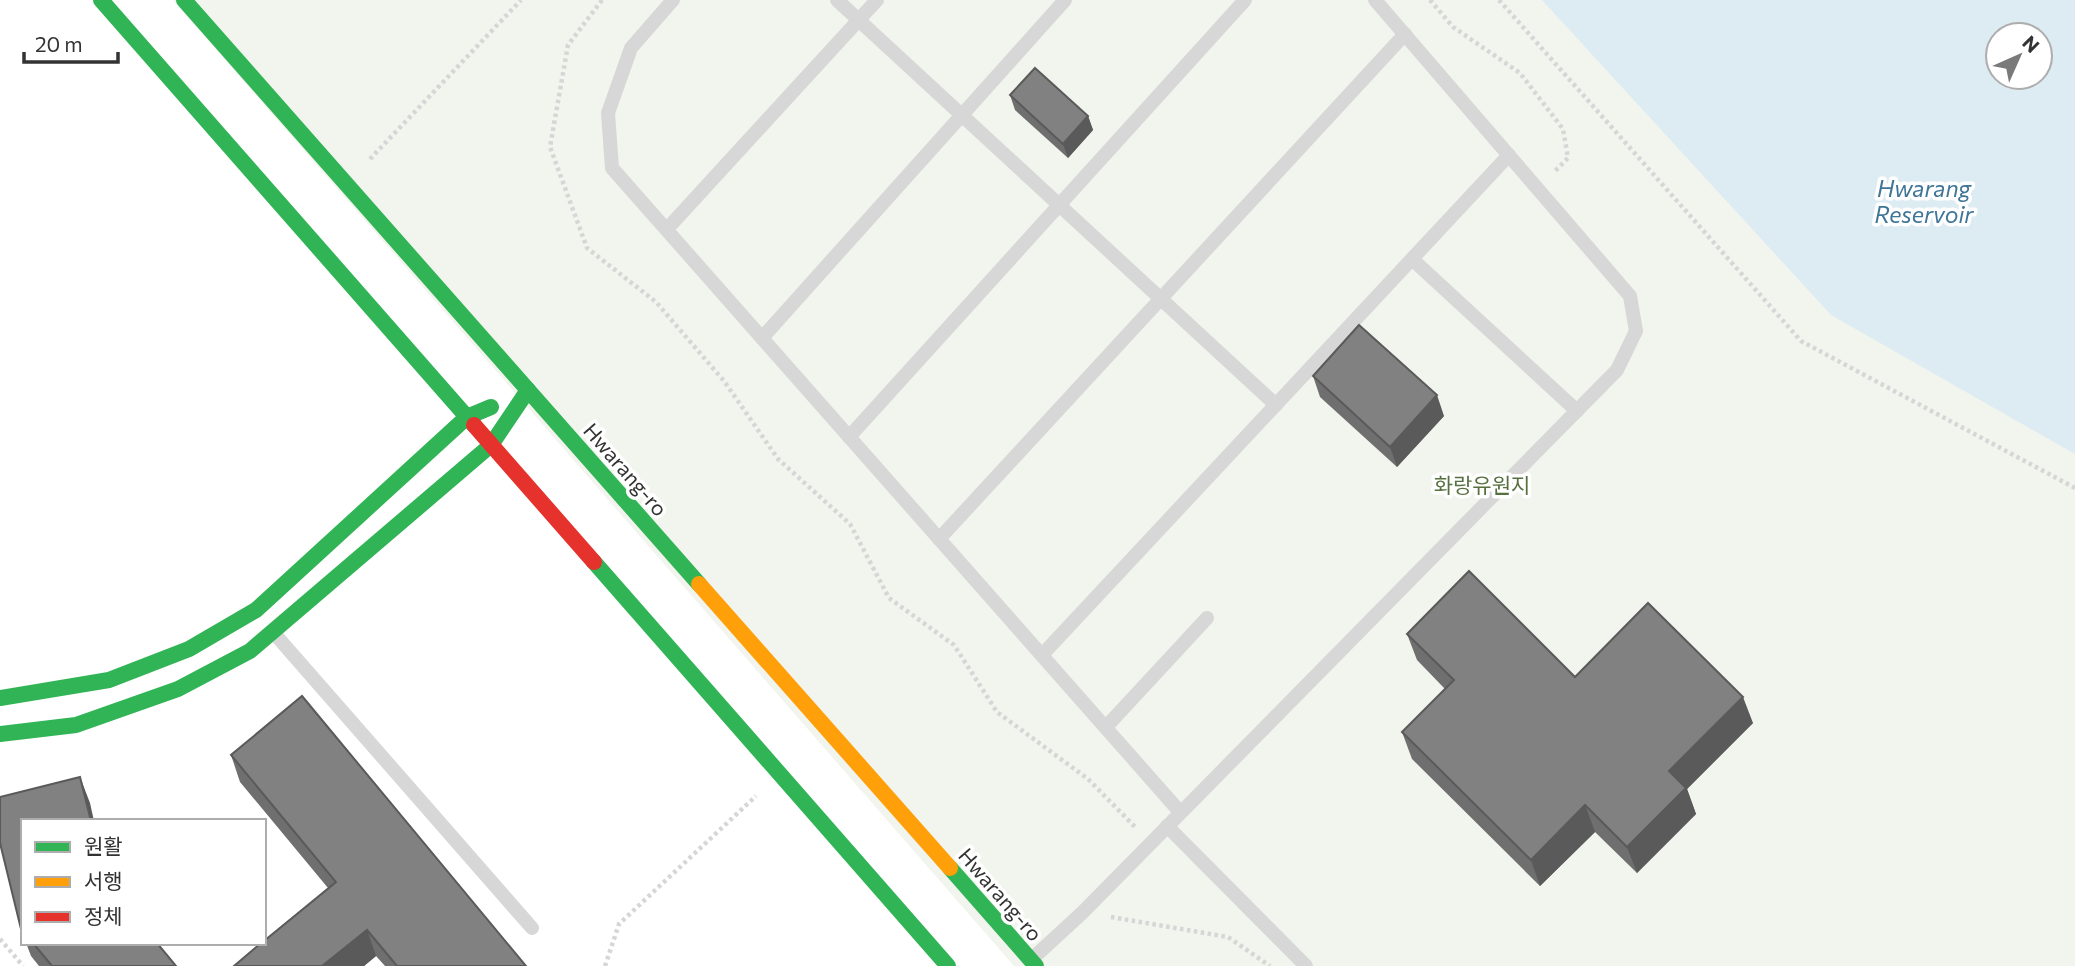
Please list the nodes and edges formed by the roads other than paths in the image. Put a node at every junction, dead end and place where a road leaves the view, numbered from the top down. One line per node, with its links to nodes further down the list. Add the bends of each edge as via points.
1 (101, 0): 21 (street)
2 (184, 0): 18 (street, Hwarang-ro)
3 (673, 0): 14 (lane, via 631,48 608,113 612,168)
4 (837, 0): 9 (lane)
5 (877, 0): 9 (lane)
6 (1065, 0): 11 (lane)
7 (1245, 0): 13 (lane)
8 (1376, 0): 10 (lane)
9 (859, 20): 11 (lane); 14 (lane)
10 (1405, 34): 12 (lane); 16 (lane)
11 (962, 115): 13 (lane); 17 (lane)
12 (1509, 155): 15 (lane); 20 (lane, via 1630,296 1636,331 1617,370)
13 (1059, 205): 16 (lane); 22 (lane)
14 (667, 229): 17 (lane)
15 (1412, 259): 19 (lane); 20 (lane)
16 (1161, 298): 19 (lane); 24 (lane)
17 (762, 338): 22 (lane)
18 (528, 390): 21 (street); 23 (street); 34 (street, Hwarang-ro)
19 (1276, 405): 27 (lane)
20 (1577, 411): 31 (lane)
21 (467, 417): 23 (street); 28 (street, via 256,610 189,649 109,680)
22 (849, 437): 24 (lane)
23 (491, 445): 26 (street); 35 (street)
24 (939, 539): 27 (lane)
25 (1207, 618): 29 (lane)
26 (273, 632): 30 (street, via 250,651 178,689 76,725); 33 (lane)
27 (1042, 655): 29 (lane)
28 (0, 698)
29 (1105, 727): 31 (lane)
30 (0, 734)
31 (1180, 812): 32 (lane)
32 (1167, 826): 34 (lane); 36 (lane)
33 (532, 928)
34 (1033, 963)
35 (948, 966)
36 (1306, 966)

